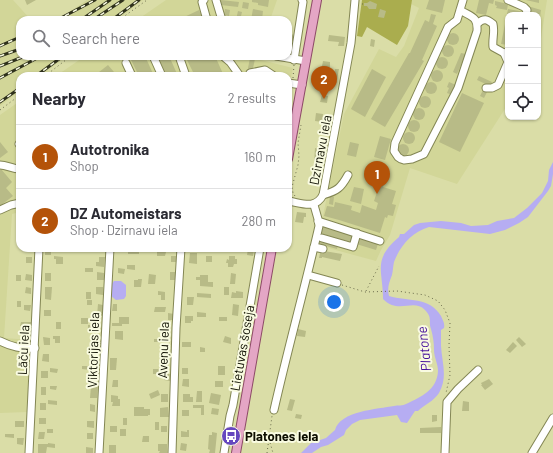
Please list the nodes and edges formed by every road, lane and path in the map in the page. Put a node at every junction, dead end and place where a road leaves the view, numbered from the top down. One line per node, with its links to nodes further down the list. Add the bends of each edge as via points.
1 (147, 0): 11 (path)
2 (204, 0): 12 (street, via 202,2)
3 (216, 0): 13 (street)
4 (302, 0): 20 (street, via 304,2)
5 (317, 0): 21 (main road)
6 (355, 0): 41 (street, Dzirnavu iela, via 351,43)
7 (463, 0): 9 (street)
8 (508, 0): 10 (street, via 524,7)
9 (460, 10): 14 (street); 14 (street, via 457,20 448,27 395,143 396,154 401,159 412,159 424,154 458,88)
10 (527, 12)
11 (125, 16)
12 (205, 16)
13 (221, 16)
14 (478, 23): 15 (street, via 488,20 493,24 493,47)
15 (505, 53)
16 (66, 60): 24 (path)
17 (155, 60): 26 (street)
18 (180, 60): 27 (street)
19 (228, 60): 28 (street)
20 (294, 60): 21 (street)
21 (306, 61): 32 (main road)
22 (126, 62): 25 (street)
23 (505, 69): 33 (street, via 498,85)
24 (50, 72)
25 (130, 72)
26 (160, 72)
27 (185, 72)
28 (237, 72)
29 (255, 72): 30 (street)
30 (268, 72)
31 (292, 84): 32 (street)
32 (302, 85): 36 (main road)
33 (486, 88)
34 (16, 98): 35 (path)
35 (0, 110)
36 (292, 118)
37 (299, 136): 42 (path, via 292,187)
38 (0, 165): 39 (street)
39 (16, 169)
40 (348, 175): 41 (street, via 335,192)
41 (323, 195): 45 (street, Dzirnavu iela)
42 (295, 196)
43 (292, 202): 45 (street, Dzirnavu iela)
44 (16, 204): 46 (street)
45 (314, 205): 47 (street, Dzirnavu iela)
46 (0, 210)
47 (318, 221): 48 (street); 51 (street, Dzirnavu iela)
48 (357, 233): 49 (street, via 353,247); 50 (street)
49 (322, 238)
50 (380, 241)
51 (314, 247): 52 (street); 59 (street, Dzirnavu iela)
52 (324, 249)
53 (39, 252): 63 (street, Lāču iela)
54 (110, 252): 70 (street, Viktorijas iela)
55 (181, 252): 71 (street, Aveņu iela)
56 (259, 252): 72 (street)
57 (271, 252): 73 (main road, Lietuvas šoseja)
58 (379, 266): 61 (path)
59 (308, 275): 60 (street); 66 (street, Dzirnavu iela)
60 (338, 283): 61 (path)
61 (365, 292): 65 (path, via 392,291 431,297 438,301 450,323)
62 (0, 341): 63 (street, via 14,347)
63 (35, 348): 69 (street, Lāču iela)
64 (478, 370): 65 (street)
65 (447, 402): 76 (street)
66 (274, 410): 68 (path)
67 (553, 418): 77 (street)
68 (269, 438): 74 (path); 75 (path)
69 (29, 453)
70 (99, 453)
71 (172, 453)
72 (224, 453)
73 (236, 453)
74 (267, 453)
75 (273, 453)
76 (445, 453)
77 (532, 453)

